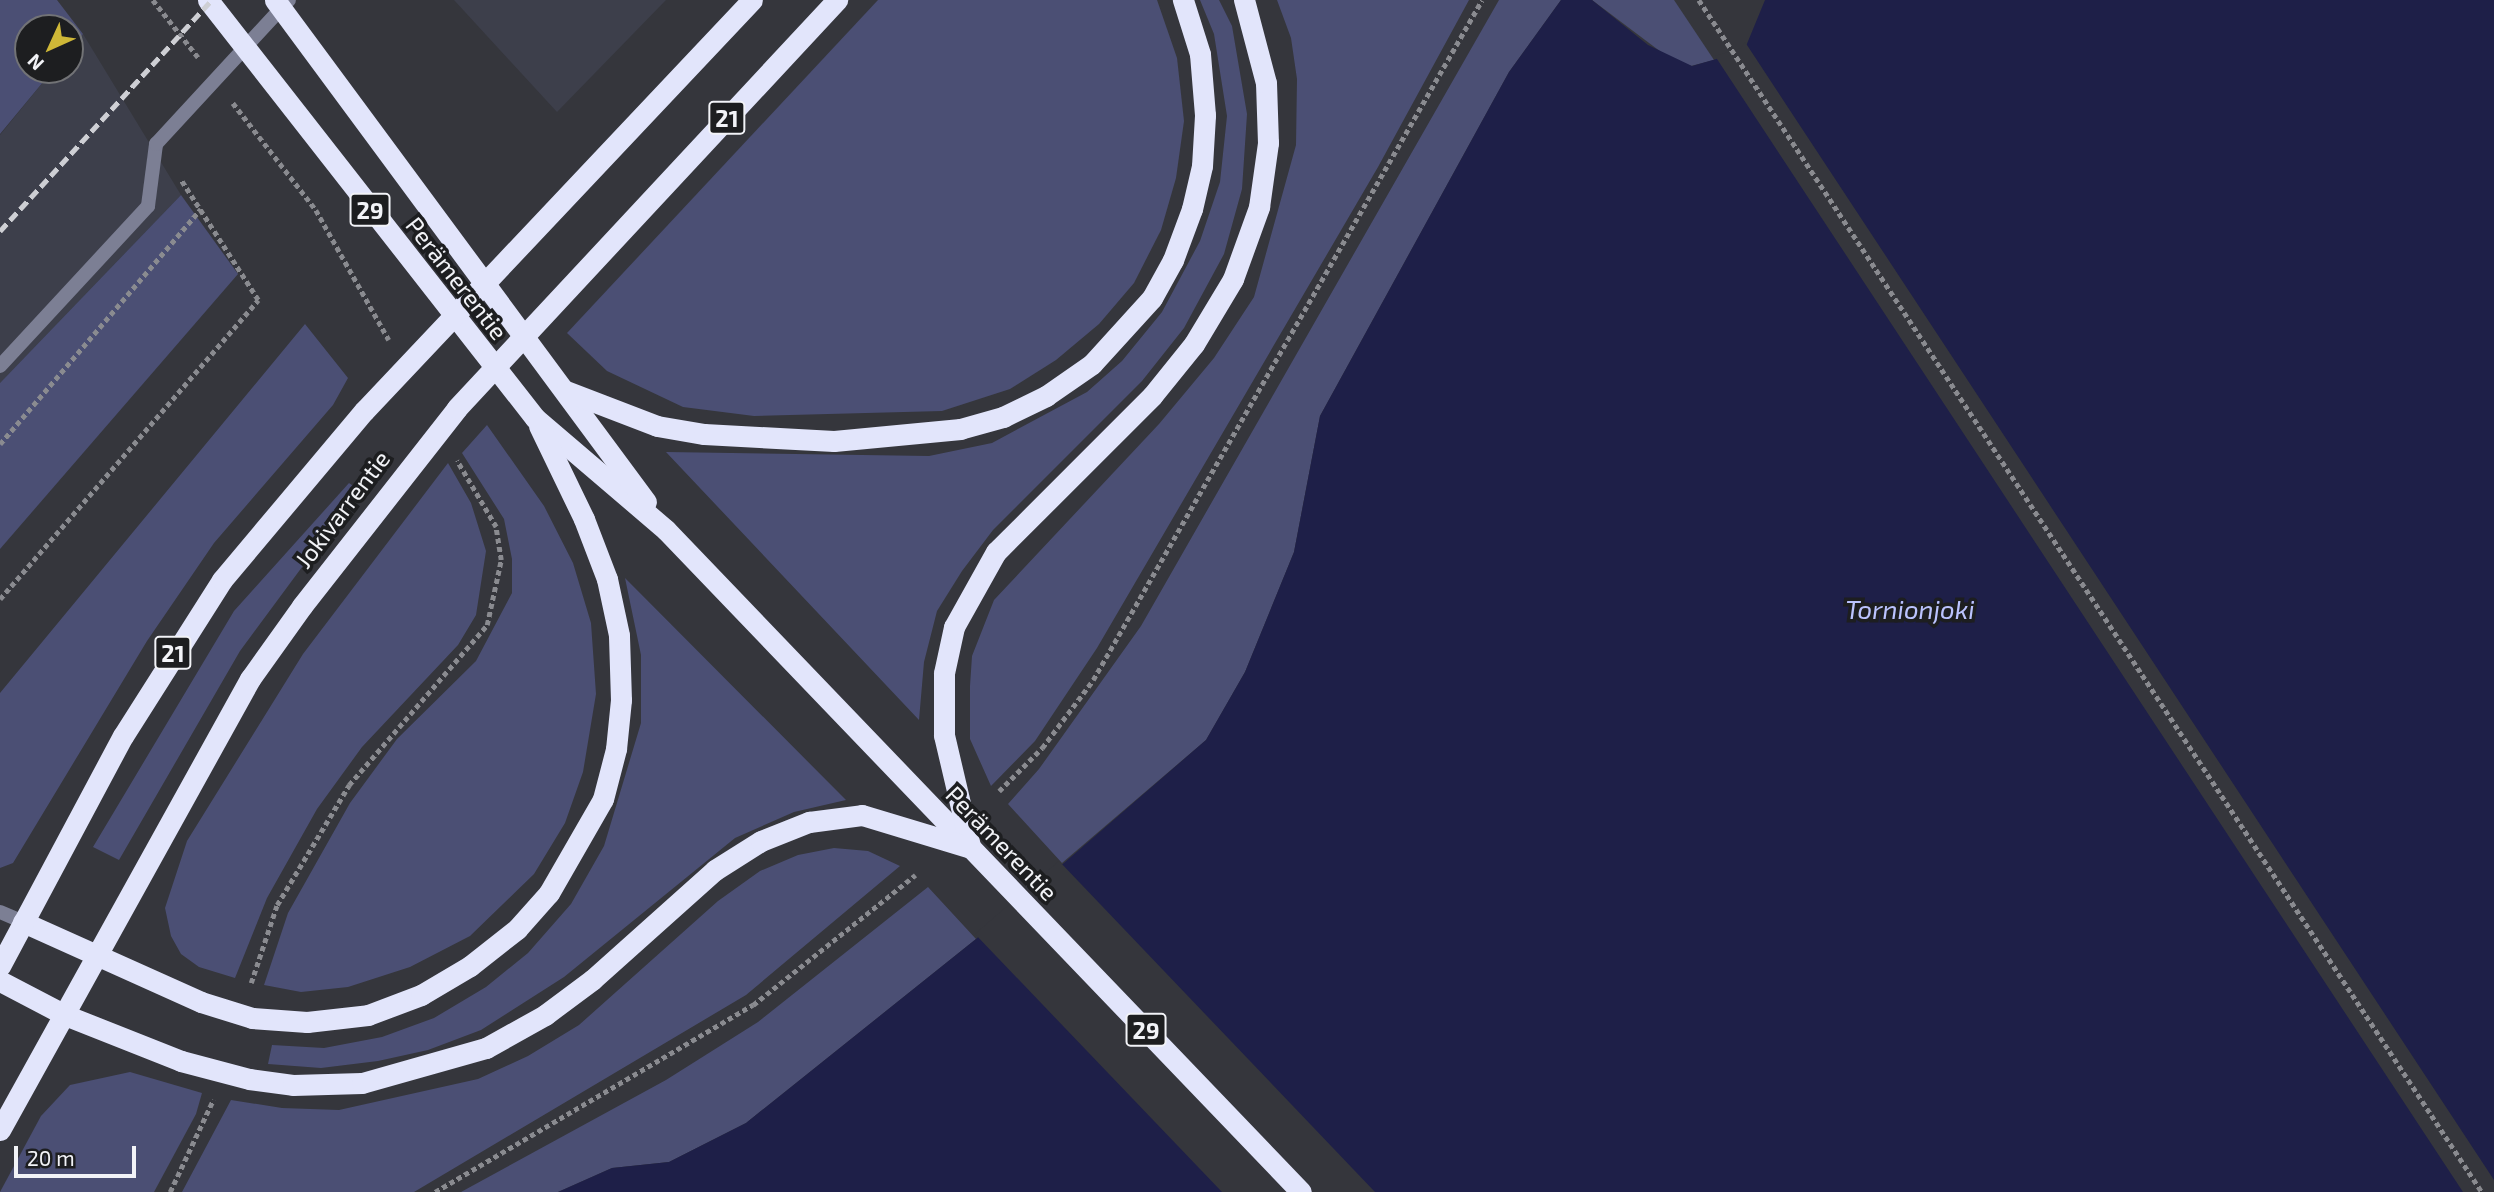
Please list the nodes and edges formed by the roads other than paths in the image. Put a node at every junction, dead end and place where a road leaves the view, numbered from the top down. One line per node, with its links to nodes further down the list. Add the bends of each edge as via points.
1 (208, 0): 10 (highway, Perämerentie / 29)
2 (275, 0): 9 (highway, Perämerentie / 29)
3 (289, 0): 8 (lane, via 156,144 148,206)
4 (752, 0): 14 (highway, Jokivarrentie / 21, via 364,411 230,570 123,736)
5 (837, 0): 15 (highway, Jokivarrentie / 21, via 406,468 250,679)
6 (1183, 0): 9 (highway, via 1200,54 1205,115 1202,166 1192,209 1173,260 1152,298 1092,365 1046,396 1003,417 960,429 834,441 657,426)
7 (1244, 0): 12 (highway, via 1266,83 1268,143 1259,207 1233,279 1194,344 1152,396 996,552 954,627 944,673 944,735)
8 (0, 366)
9 (566, 391): 11 (highway, Perämerentie / 29)
10 (535, 418): 11 (highway, Perämerentie / 29); 15 (highway, via 607,579 619,635 621,700 616,749 603,799 549,893 517,929 470,966 421,995 368,1016 306,1023 252,1018 201,1002)
11 (666, 530): 12 (highway, Perämerentie / 29)
12 (970, 848): 18 (highway, via 862,815 809,822 761,841 715,870 592,980 545,1015 486,1048 362,1083 293,1085 249,1079 181,1061); 20 (highway, Perämerentie / 29)
13 (0, 912): 14 (lane)
14 (23, 922): 15 (highway); 16 (highway, Jokivarrentie / 21)
15 (94, 956): 18 (highway, Jokivarrentie / 21)
16 (0, 966)
17 (0, 981): 18 (highway)
18 (65, 1015): 19 (highway, Jokivarrentie / 21)
19 (0, 1130)
20 (1301, 1192)

